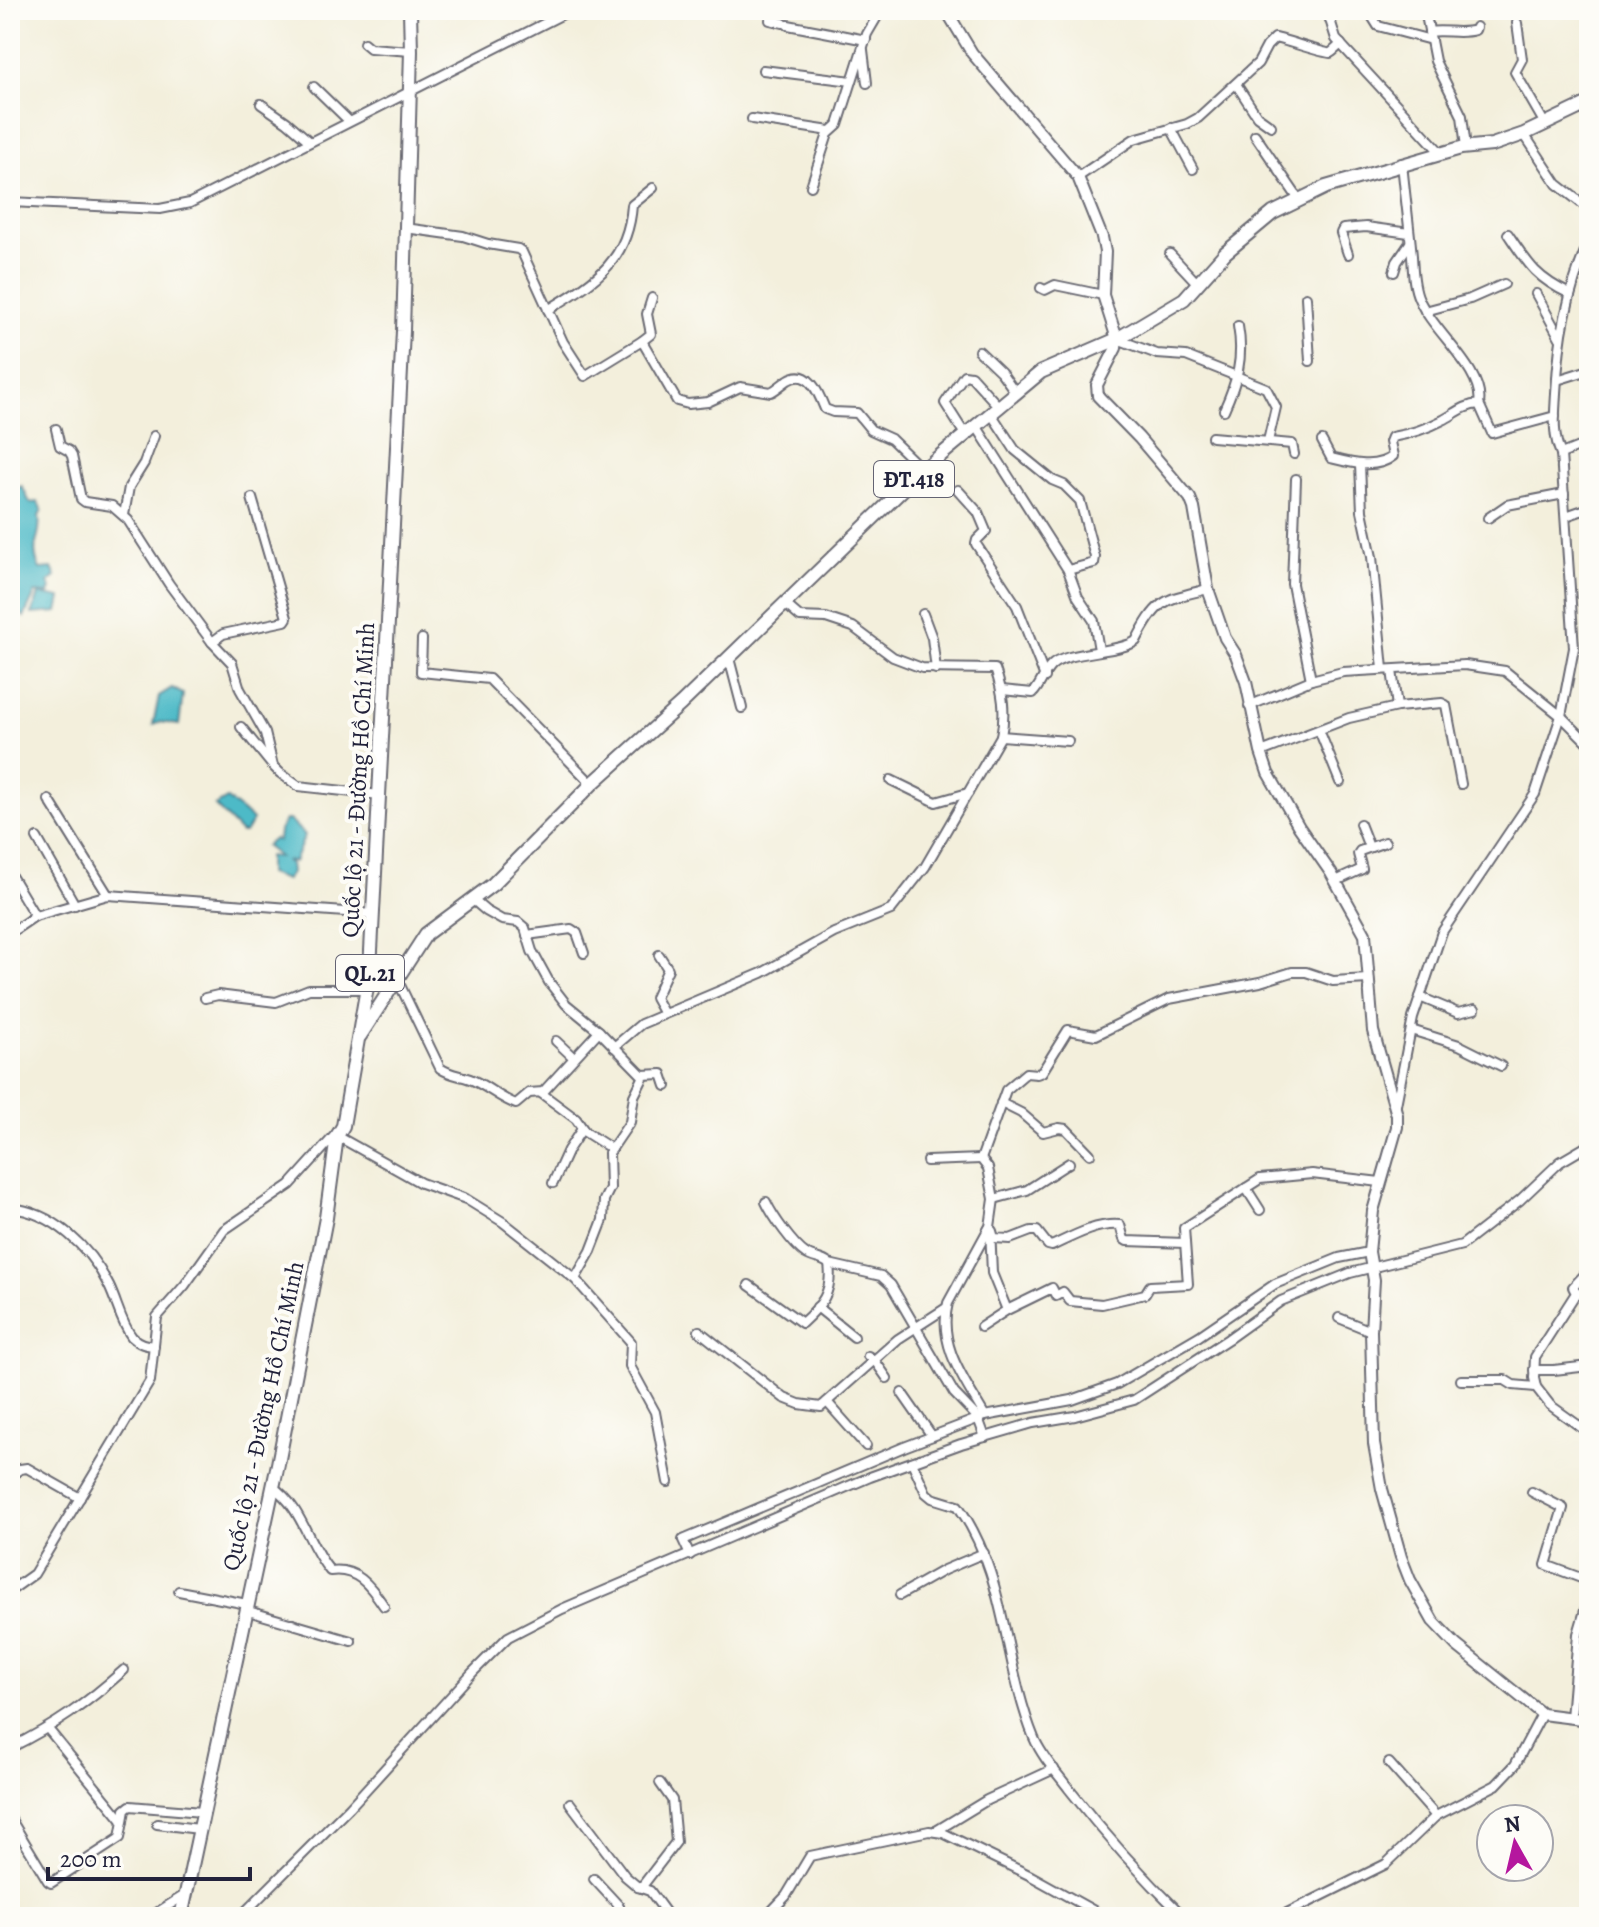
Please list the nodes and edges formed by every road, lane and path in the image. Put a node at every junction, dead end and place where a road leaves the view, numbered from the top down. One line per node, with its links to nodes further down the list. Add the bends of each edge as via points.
1 (410, 10): 16 (main road, Quốc lộ 21 - Đường Hồ Chí Minh / QL.21)
2 (571, 10): 22 (street)
3 (881, 10): 12 (street)
4 (946, 10): 38 (street, via 972,53)
5 (1327, 10): 14 (street)
6 (1368, 10): 11 (street, via 1378,26)
7 (1425, 10): 11 (street)
8 (770, 20): 12 (street)
9 (1517, 23): 27 (street, via 1522,54 1515,72)
10 (1476, 27): 11 (street)
11 (1430, 36): 34 (street, via 1439,72 1462,116)
12 (866, 40): 15 (street)
13 (364, 43): 16 (street)
14 (1341, 44): 20 (street, via 1325,54 1275,38); 35 (street)
15 (863, 50): 18 (street); 19 (street)
16 (411, 51): 22 (main road, Quốc lộ 21 - Đường Hồ Chí Minh / QL.21)
17 (763, 70): 18 (street)
18 (852, 81): 30 (street, via 838,125)
19 (867, 83)
20 (1236, 84): 28 (street, via 1257,116); 29 (street, via 1198,118)
21 (314, 87): 26 (street)
22 (409, 92): 26 (street); 44 (main road, Quốc lộ 21 - Đường Hồ Chí Minh / QL.21)
23 (1589, 103): 27 (main road, ĐT.418)
24 (261, 104): 33 (street)
25 (752, 119): 30 (street)
26 (349, 121): 33 (street)
27 (1545, 124): 31 (main road, ĐT.418)
28 (1271, 126)
29 (1171, 128): 37 (street); 38 (street, via 1134,139)
30 (830, 131): 39 (street)
31 (1524, 134): 34 (main road, ĐT.418); 43 (street, via 1557,184)
32 (1255, 135): 41 (street)
33 (309, 141): 42 (street, via 180,207)
34 (1466, 147): 35 (main road, ĐT.418)
35 (1441, 153): 36 (main road, ĐT.418)
36 (1402, 163): 41 (main road, ĐT.418, via 1326,187); 46 (street)
37 (1193, 169)
38 (1078, 177): 56 (street, via 1102,237)
39 (811, 186)
40 (653, 188): 59 (street, via 632,205 629,231 604,272)
41 (1300, 201): 51 (main road, ĐT.418, via 1273,213)
42 (10, 202)
43 (1589, 209)
44 (405, 228): 59 (street, via 518,249); 124 (main road, Quốc lộ 21 - Đường Hồ Chí Minh / QL.21)
45 (1508, 234): 55 (street, via 1546,283)
46 (1410, 238): 49 (street, via 1366,227 1343,229); 50 (street); 60 (street, via 1418,298)
47 (1589, 241): 55 (street)
48 (1170, 254): 51 (street)
49 (1348, 254)
50 (1394, 272)
51 (1198, 284): 63 (main road, ĐT.418, via 1184,299)
52 (1504, 284): 60 (street)
53 (1041, 288): 56 (street, via 1055,285)
54 (1536, 294): 62 (street)
55 (1570, 294): 62 (street)
56 (1103, 295): 63 (street)
57 (1306, 297): 66 (street)
58 (652, 298): 64 (street, via 651,336)
59 (548, 310): 64 (street, via 585,376)
60 (1425, 311): 71 (street, via 1472,374)
61 (1238, 326): 68 (street)
62 (1560, 338): 69 (street)
63 (1117, 339): 68 (street, via 1157,354 1186,356); 70 (main road, ĐT.418, via 1041,372); 96 (street, via 1097,385 1098,396 1190,498)
64 (642, 341): 86 (street, via 677,401 708,402 740,387 771,392 787,380 802,378 817,387 825,409 857,413)
65 (979, 351): 70 (street)
66 (1310, 361)
67 (1589, 370): 69 (street)
68 (1238, 377): 72 (street); 80 (street, via 1266,388 1276,407)
69 (1557, 380): 74 (street)
70 (1016, 393): 73 (main road, ĐT.418)
71 (1479, 404): 74 (street, via 1492,433); 85 (street, via 1392,437 1392,459)
72 (1224, 410)
73 (996, 411): 75 (main road, ĐT.418); 78 (street, via 971,376 964,375 945,403); 95 (street, via 1015,450 1080,501 1094,563)
74 (1555, 416): 84 (street, via 1554,438)
75 (977, 427): 78 (main road, ĐT.418); 95 (street)
76 (56, 429): 92 (street, via 60,446 72,456 81,499 106,503)
77 (154, 436): 92 (street, via 129,487)
78 (966, 436): 86 (main road, ĐT.418)
79 (1212, 437): 80 (street)
80 (1268, 441): 83 (street, via 1294,445)
81 (1322, 441): 85 (street, via 1331,458)
82 (1589, 443): 84 (street)
83 (1294, 454)
84 (1561, 454): 89 (street)
85 (1360, 465): 104 (street, via 1362,511)
86 (923, 470): 97 (main road, ĐT.418)
87 (1296, 479): 106 (street, via 1292,584)
88 (958, 490): 105 (street, via 978,512 986,531 976,544 1017,606)
89 (1564, 494): 93 (street); 94 (street, via 1507,505)
90 (252, 498): 100 (street, via 287,618 223,634)
91 (1589, 508): 93 (street)
92 (124, 515): 100 (street)
93 (1566, 516): 111 (street, via 1574,648)
94 (1488, 518)
95 (1068, 570): 101 (street, via 1094,621)
96 (1208, 589): 101 (street, via 1166,599 1136,641); 108 (street, via 1246,682)
97 (785, 604): 102 (main road, ĐT.418); 103 (street, via 800,617 853,627 893,657)
98 (923, 614): 103 (street)
99 (422, 639): 121 (street, via 421,672 489,679)
100 (212, 642): 118 (street, via 234,666 238,685 265,733)
101 (1099, 650): 105 (street, via 1051,665)
102 (729, 658): 110 (street); 121 (main road, ĐT.418)
103 (936, 669): 107 (street, via 995,669)
104 (1388, 670): 106 (street); 109 (street); 111 (street, via 1465,665 1505,671)
105 (1045, 677): 107 (street, via 1033,693)
106 (1311, 680): 108 (street)
107 (1002, 690): 114 (street)
108 (1249, 706): 117 (street)
109 (1397, 707): 113 (street); 122 (street, via 1446,705)
110 (742, 708)
111 (1561, 716): 116 (street); 144 (street, via 1535,794 1442,932)
112 (241, 727): 118 (street)
113 (1319, 730): 117 (street); 120 (street)
114 (1001, 736): 115 (street); 123 (street)
115 (1068, 741)
116 (1589, 744)
117 (1261, 752): 131 (street, via 1299,827)
118 (273, 766): 124 (street, via 298,786)
119 (891, 780): 123 (street, via 936,802)
120 (1340, 782)
121 (592, 784): 133 (main road, ĐT.418)
122 (1461, 784)
123 (968, 793): 147 (street, via 925,867 891,910)
124 (380, 795): 135 (main road, Quốc lộ 21 - Đường Hồ Chí Minh / QL.21)
125 (49, 800): 132 (street)
126 (1360, 824): 129 (street)
127 (37, 838): 134 (street)
128 (1385, 842): 129 (street)
129 (1369, 847): 131 (street, via 1358,854 1362,869)
130 (10, 874): 136 (street)
131 (1336, 881): 142 (street, via 1365,934)
132 (108, 895): 134 (street); 135 (street)
133 (472, 899): 138 (street, via 502,920 518,922); 141 (main road, ĐT.418, via 426,934)
134 (75, 905): 136 (street)
135 (373, 914): 143 (main road, Quốc lộ 21 - Đường Hồ Chí Minh / QL.21)
136 (35, 916): 137 (street)
137 (10, 933)
138 (527, 935): 139 (street, via 571,929); 149 (street, via 549,982)
139 (584, 953)
140 (659, 955): 147 (street, via 668,969 655,998)
141 (397, 979): 150 (main road, ĐT.418); 157 (street, via 440,1068 516,1104 529,1093)
142 (1368, 979): 158 (street, via 1333,981 1292,972 1169,999 1096,1035 1068,1030 1042,1072 1019,1077); 159 (street, via 1373,1031)
143 (368, 989): 145 (street, via 309,989 276,1002); 150 (main road, Quốc lộ 21 - Đường Hồ Chí Minh / QL.21)
144 (1420, 997): 146 (street, via 1458,1013); 148 (street)
145 (205, 998)
146 (1475, 1009)
147 (664, 1014): 152 (street, via 641,1024)
148 (1411, 1030): 154 (street); 159 (street)
149 (599, 1031): 152 (street); 153 (street)
150 (360, 1036): 161 (main road, Quốc lộ 21 - Đường Hồ Chí Minh / QL.21)
151 (556, 1041): 153 (street)
152 (614, 1047): 155 (street)
153 (574, 1058): 157 (street)
154 (1501, 1066)
155 (644, 1076): 156 (street, via 660,1073); 163 (street, via 635,1090 630,1122)
156 (666, 1086)
157 (541, 1093): 160 (street)
158 (1001, 1103): 164 (street, via 1043,1132 1066,1129); 165 (street)
159 (1395, 1106): 168 (street, via 1397,1127)
160 (582, 1129): 163 (street); 169 (street)
161 (340, 1131): 180 (street, via 421,1183 466,1199 503,1222); 193 (street, via 290,1185 224,1230 157,1317); 210 (main road, Quốc lộ 21 - Đường Hồ Chí Minh / QL.21)
162 (1589, 1145): 177 (street, via 1560,1162 1462,1245)
163 (612, 1149): 180 (street, via 603,1220)
164 (1090, 1154)
165 (981, 1159): 166 (street); 171 (street)
166 (927, 1161)
167 (1069, 1163): 171 (street, via 1027,1190)
168 (1380, 1182): 170 (street, via 1312,1174 1260,1179); 177 (street)
169 (553, 1183)
170 (1246, 1188): 174 (street); 176 (street, via 1184,1228)
171 (994, 1199): 175 (street)
172 (766, 1202): 178 (street, via 800,1249)
173 (10, 1208): 193 (street, via 38,1213 78,1244 108,1283 133,1338)
174 (1260, 1210)
175 (990, 1227): 176 (street, via 994,1238 1001,1240 1037,1231 1052,1246 1115,1224 1127,1241); 185 (street); 186 (street, via 992,1273)
176 (1185, 1243): 186 (street, via 1188,1284 1150,1286 1145,1294 1102,1304 1070,1301 1063,1292 1056,1296 1052,1288)
177 (1371, 1259): 191 (street); 202 (street, via 1339,1258 1275,1284 1117,1384 1072,1400); 205 (street, via 1281,1301 1134,1400)
178 (829, 1264): 184 (street, via 829,1293); 189 (street, via 881,1276)
179 (1589, 1270): 182 (street, via 1574,1286)
180 (575, 1279): 209 (street, via 631,1342 630,1366 655,1412)
181 (749, 1285): 184 (street, via 802,1323)
182 (1576, 1293): 183 (street); 196 (street, via 1535,1357)
183 (1589, 1296)
184 (817, 1307): 192 (street)
185 (946, 1308): 189 (street); 202 (street, via 951,1355)
186 (1007, 1310): 188 (street)
187 (1339, 1318): 191 (street)
188 (981, 1327)
189 (915, 1329): 194 (street); 202 (street, via 954,1393)
190 (699, 1331): 201 (street, via 784,1398 813,1407)
191 (1371, 1331): 224 (street, via 1374,1444 1405,1569 1433,1621)
192 (854, 1337)
193 (154, 1346): 212 (street, via 150,1381)
194 (871, 1359): 197 (street); 201 (street)
195 (1589, 1366): 196 (street)
196 (1534, 1370): 199 (street)
197 (887, 1378)
198 (1461, 1380): 199 (street, via 1505,1380)
199 (1536, 1387): 203 (street, via 1558,1412)
200 (902, 1393): 204 (street)
201 (827, 1402): 206 (street)
202 (981, 1417): 204 (street); 205 (street)
203 (1589, 1433)
204 (932, 1436): 214 (street, via 683,1540)
205 (985, 1437): 207 (street)
206 (866, 1446)
207 (912, 1462): 213 (street, via 929,1496 958,1506); 214 (street)
208 (10, 1477): 212 (street, via 27,1468)
209 (668, 1482)
210 (273, 1487): 220 (street, via 291,1502 330,1571 339,1568 360,1576); 221 (main road, Quốc lộ 21 - Đường Hồ Chí Minh / QL.21)
211 (1532, 1492): 215 (street, via 1563,1508 1546,1565)
212 (80, 1498): 216 (street, via 34,1574)
213 (984, 1553): 218 (street); 230 (street, via 1028,1720)
214 (690, 1555): 245 (street, via 508,1637)
215 (1589, 1581)
216 (10, 1591)
217 (179, 1591): 221 (street)
218 (900, 1595)
219 (1589, 1597): 225 (street, via 1578,1634)
220 (384, 1606)
221 (246, 1607): 222 (street); 233 (main road, Quốc lộ 21 - Đường Hồ Chí Minh / QL.21)
222 (351, 1641)
223 (124, 1670): 227 (street)
224 (1542, 1714): 225 (street); 234 (street, via 1503,1779)
225 (1571, 1718): 226 (street)
226 (1589, 1720)
227 (48, 1729): 228 (street); 236 (street)
228 (10, 1748)
229 (1389, 1763): 234 (street)
230 (1054, 1769): 239 (street); 250 (street)
231 (660, 1783): 241 (street, via 672,1800 676,1842)
232 (570, 1803): 241 (street)
233 (202, 1812): 236 (street, via 130,1806); 238 (main road, Quốc lộ 21 - Đường Hồ Chí Minh / QL.21)
234 (1436, 1816): 251 (street, via 1386,1864)
235 (10, 1818): 236 (street, via 51,1883 119,1839)
236 (123, 1822)
237 (157, 1824): 238 (street)
238 (199, 1829): 242 (main road, Quốc lộ 21 - Đường Hồ Chí Minh / QL.21)
239 (936, 1831): 248 (street, via 810,1856); 249 (street)
240 (594, 1879): 246 (street, via 619,1906)
241 (638, 1887): 247 (street, via 650,1891)
242 (185, 1895): 243 (street); 244 (main road, Quốc lộ 21 - Đường Hồ Chí Minh / QL.21)
243 (150, 1917)
244 (181, 1917)
245 (240, 1917)
246 (620, 1917)
247 (669, 1917)
248 (766, 1917)
249 (1105, 1917)
250 (1184, 1917)
251 (1279, 1917)

